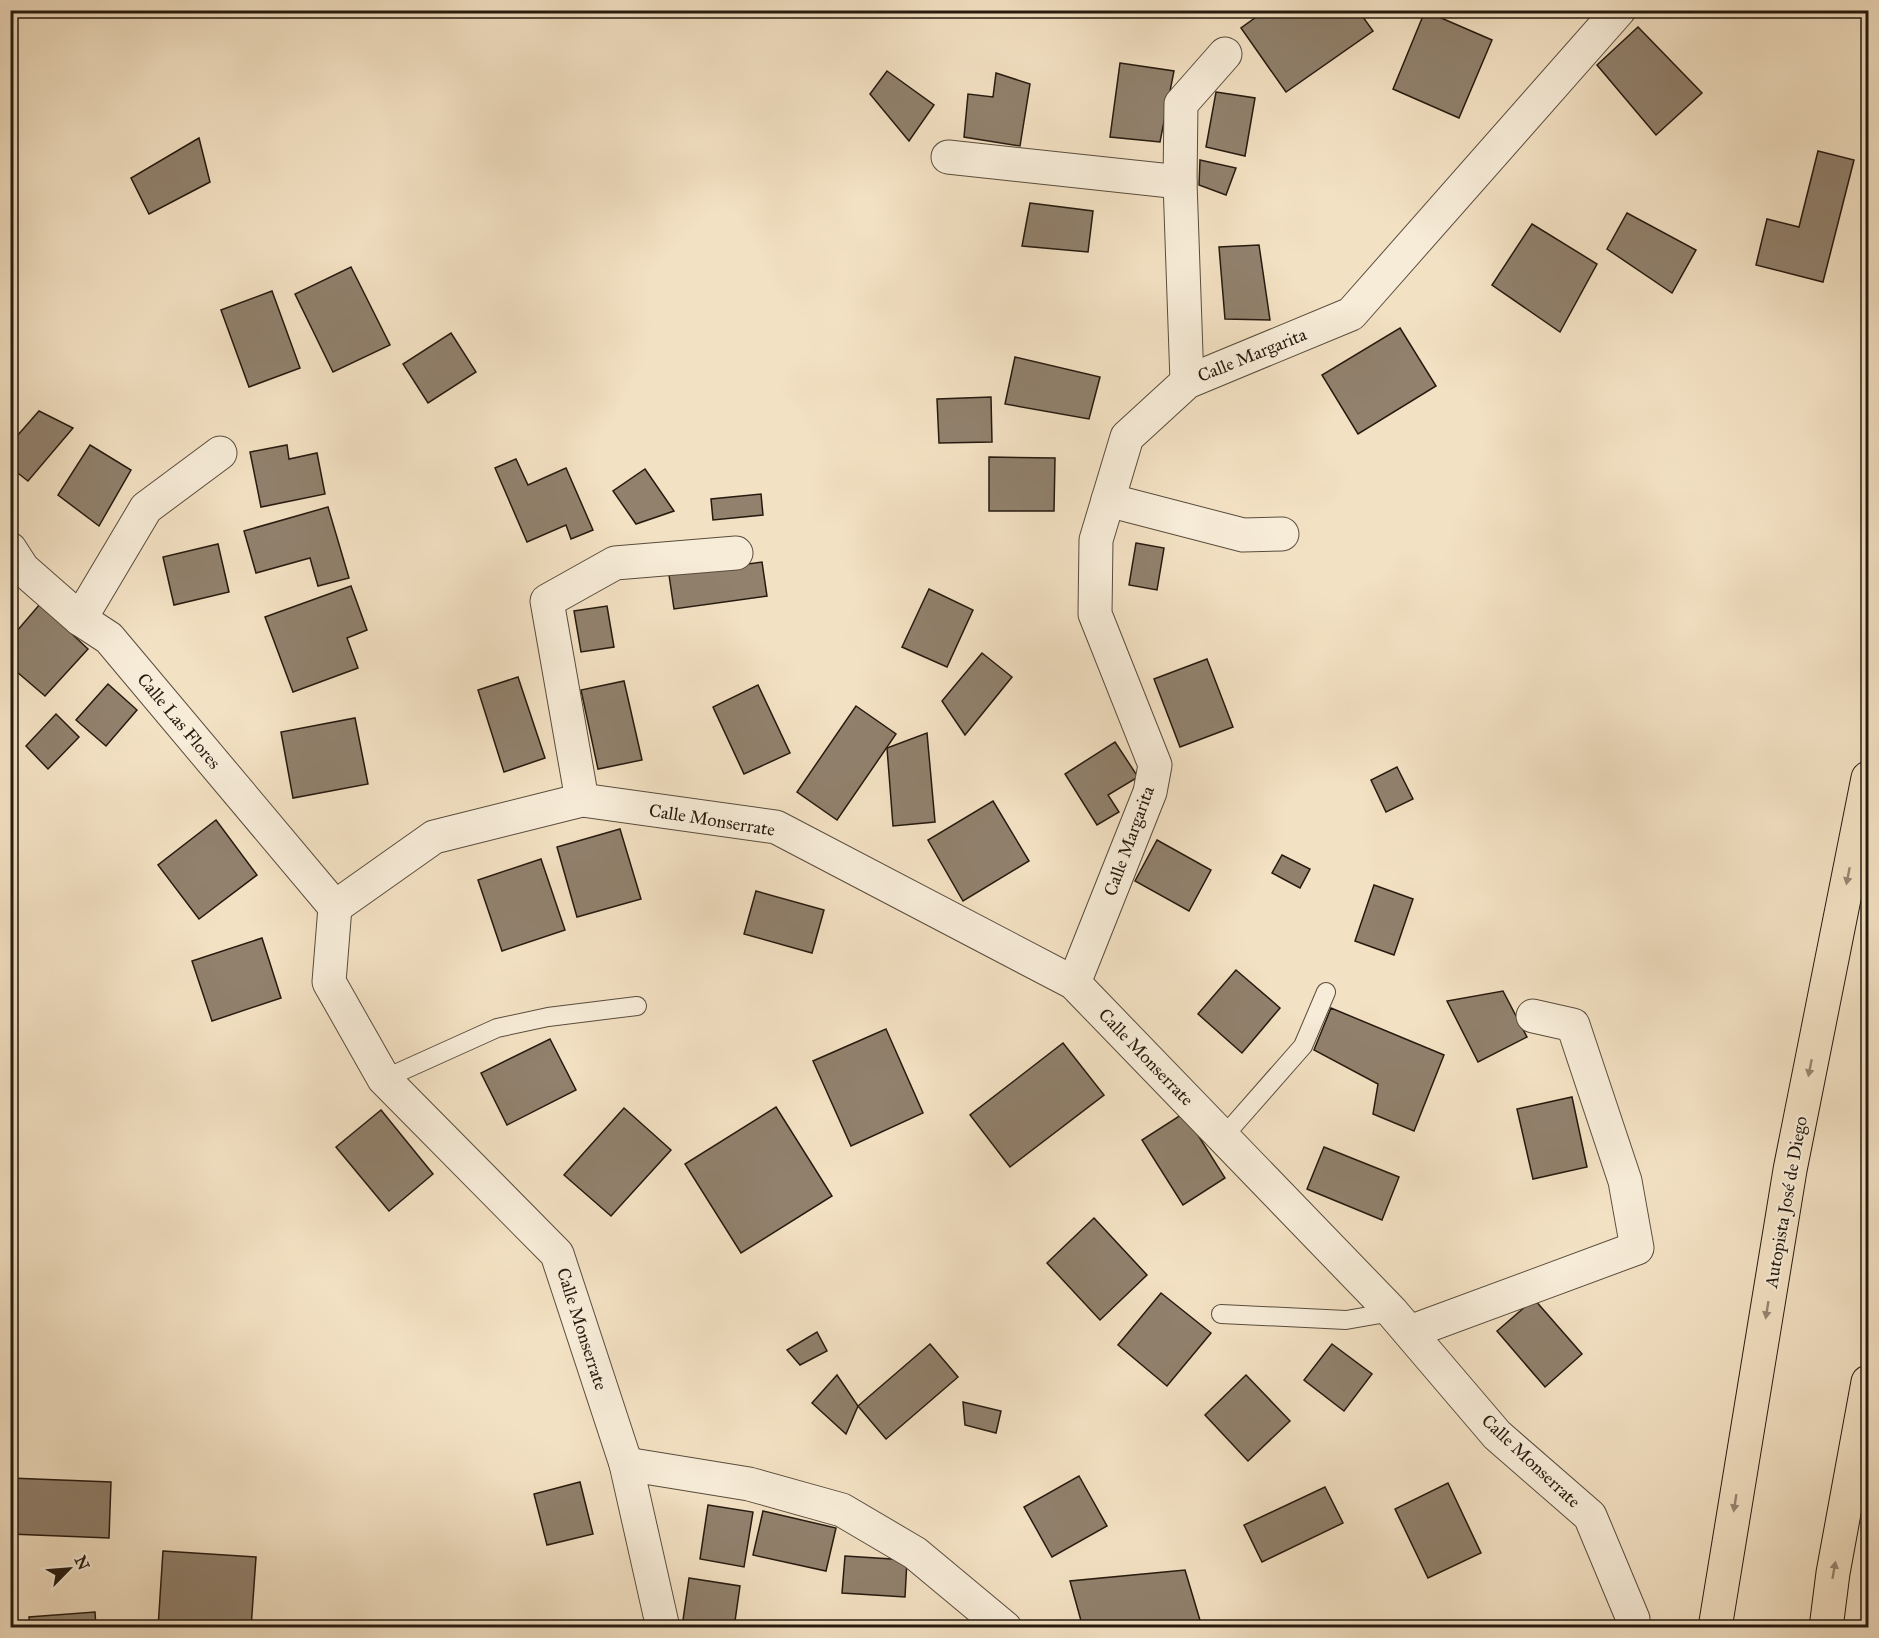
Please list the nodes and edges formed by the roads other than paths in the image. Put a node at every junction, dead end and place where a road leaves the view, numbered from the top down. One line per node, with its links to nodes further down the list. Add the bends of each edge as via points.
1 (1619, 10): 5 (street, Calle Margarita, via 1351,314)
2 (1225, 54): 4 (street, via 1181,104)
3 (948, 156): 4 (street)
4 (1180, 182): 5 (street)
5 (1187, 382): 7 (street, Calle Margarita, via 1127,437)
6 (220, 453): 11 (street, via 146,508)
7 (1108, 500): 8 (street, via 1243,535); 15 (street, Calle Margarita, via 1096,540 1095,614 1155,765 1150,792)
8 (1281, 534)
9 (10, 549): 11 (street, Calle Las Flores, via 24,569)
10 (736, 553): 13 (street, via 615,563 547,601)
11 (80, 619): 14 (street, Calle Las Flores, via 109,638)
12 (1869, 778): 28 (highway, Autopista José de Diego, one-way to 28, via 1790,1170)
13 (582, 800): 14 (street, Calle Monserrate, via 434,837); 15 (street, Calle Monserrate, via 776,827)
14 (335, 907): 19 (street, Calle Monserrate, via 329,982)
15 (1074, 982): 20 (street, Calle Monserrate)
16 (1326, 992): 20 (lane, via 1304,1046)
17 (637, 1006): 19 (lane, via 497,1028)
18 (1533, 1016): 22 (street, via 1574,1025 1625,1181 1637,1248)
19 (384, 1079): 24 (street, Calle Monserrate, via 557,1254)
20 (1223, 1137): 22 (street, Calle Monserrate)
21 (1221, 1314): 22 (lane)
22 (1401, 1322): 27 (street, Calle Monserrate, via 1497,1434 1590,1516)
23 (1869, 1382): 29 (highway, one-way to 23)
24 (626, 1464): 25 (street, Calle Monserrate); 26 (street, via 749,1484 842,1510 915,1553)
25 (663, 1628)
26 (1005, 1628)
27 (1633, 1628)
28 (1715, 1628)
29 (1826, 1628)

